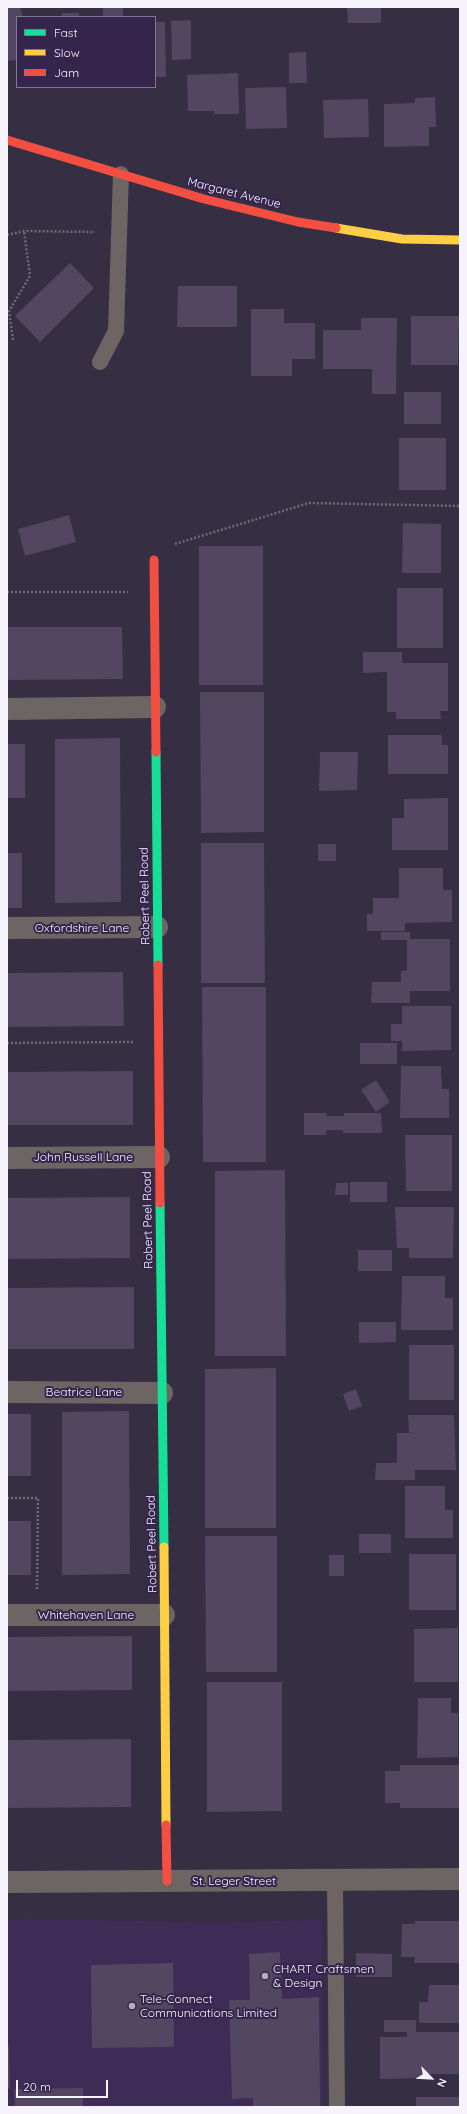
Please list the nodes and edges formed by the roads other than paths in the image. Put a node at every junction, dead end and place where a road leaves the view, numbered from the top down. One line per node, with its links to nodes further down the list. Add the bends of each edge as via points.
1 (7, 140): 2 (street, Margaret Avenue)
2 (122, 174): 3 (street, Margaret Avenue, via 204,199 298,222 402,239); 4 (lane, via 116,331)
3 (460, 240)
4 (100, 362)
5 (154, 560): 6 (street, Robert Peel Road)
6 (155, 707): 7 (street); 8 (street, Robert Peel Road)
7 (7, 709)
8 (157, 927): 9 (street, Oxfordshire Lane); 10 (street, Robert Peel Road)
9 (7, 928)
10 (160, 1157): 11 (street, John Russell Lane); 13 (street, Robert Peel Road)
11 (7, 1158)
12 (7, 1392): 13 (street, Beatrice Lane)
13 (162, 1393): 14 (street, Robert Peel Road)
14 (164, 1615): 15 (street, Whitehaven Lane); 18 (street, Robert Peel Road)
15 (7, 1616)
16 (460, 1879): 17 (street, St. Leger Street)
17 (335, 1880): 18 (street, St. Leger Street); 20 (lane)
18 (167, 1881): 19 (street, St. Leger Street)
19 (7, 1882)
20 (337, 2107)

